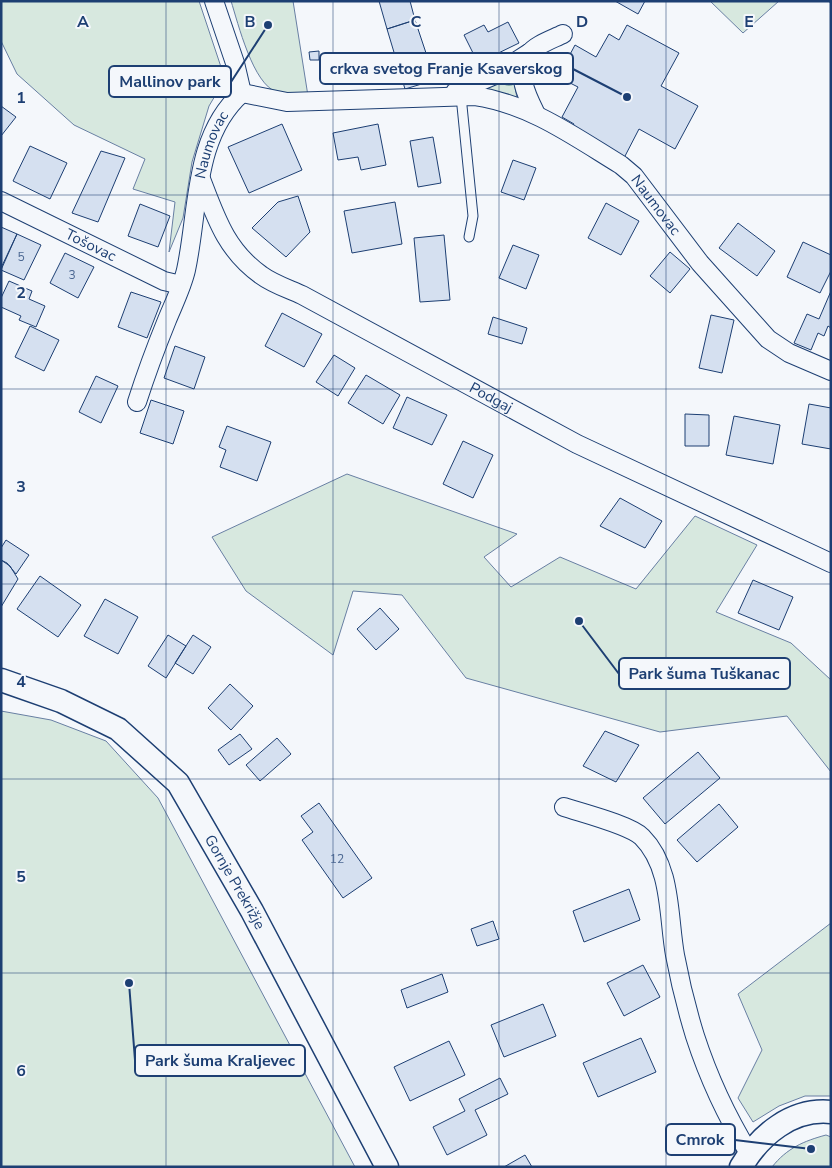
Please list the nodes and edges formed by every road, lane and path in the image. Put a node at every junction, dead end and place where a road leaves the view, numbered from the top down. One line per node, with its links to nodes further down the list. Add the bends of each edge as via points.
1 (214, 1): 4 (street)
2 (563, 34): 3 (street, Naumovac)
3 (529, 53): 5 (street, Naumovac); 6 (street, via 522,76)
4 (242, 93): 5 (street, Naumovac, via 287,102); 7 (street, Naumovac, via 218,121)
5 (453, 96): 6 (street, Naumovac, via 492,98); 9 (lane, via 473,216)
6 (536, 114): 11 (street, Naumovac, via 634,176 700,263 768,338 789,353)
7 (201, 179): 10 (street, Naumovac); 13 (street, Podgaj, via 233,251 262,276 577,444)
8 (1, 201): 10 (street, Tošovac, via 164,281)
9 (469, 237)
10 (181, 285): 12 (street, Naumovac)
11 (831, 371)
12 (137, 402)
13 (831, 563)
14 (1, 680): 18 (street, Gornje Prekrižje, via 61,701 118,729 178,783 252,911)
15 (564, 808): 17 (street, via 641,835 655,854 662,870 675,956 695,1036)
16 (831, 1112): 17 (street, via 795,1115 768,1133)
17 (745, 1160)
18 (388, 1167)

